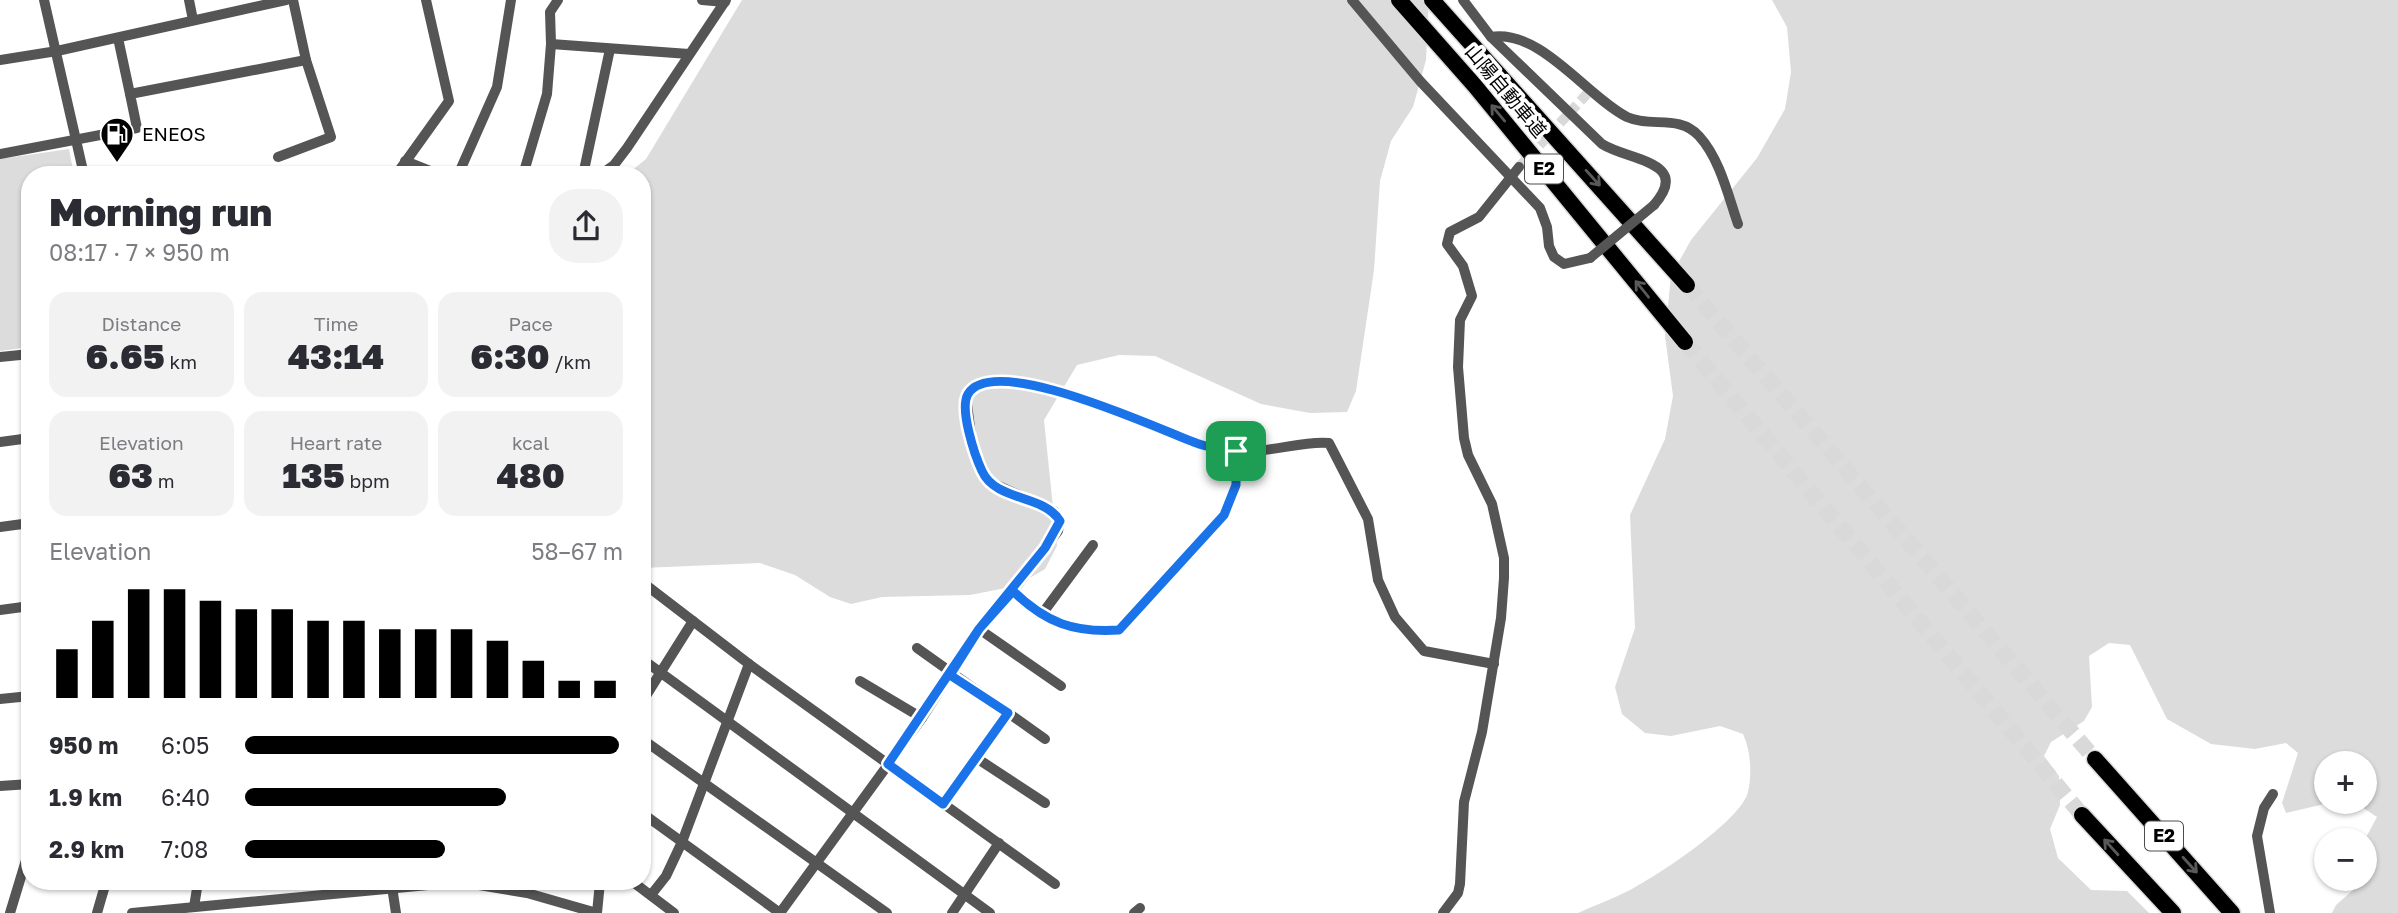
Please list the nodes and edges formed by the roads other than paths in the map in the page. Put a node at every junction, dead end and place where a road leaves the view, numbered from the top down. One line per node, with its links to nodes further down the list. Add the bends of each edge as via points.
1 (44, 0): 19 (street)
2 (189, 0): 14 (street)
3 (286, 0): 14 (street)
4 (293, 0): 22 (street)
5 (426, 0): 27 (street, via 449,101)
6 (511, 0): 31 (street, via 497,87)
7 (558, 0): 17 (street, via 550,12)
8 (702, 0): 13 (street)
9 (1352, 0): 36 (street, via 1420,81)
10 (1399, 0): 39 (highway, 山陽自動車道 / E2, one-way to 10)
11 (1432, 0): 38 (highway, 山陽自動車道 / E2, one-way to 38)
12 (1463, 0): 15 (street)
13 (725, 1): 20 (street)
14 (193, 20): 16 (street)
15 (1490, 37): 36 (street, bridge, via 1602,144 1652,163 1667,180 1666,191 1654,205 1590,258 1564,264 1555,257 1540,208); 37 (street, via 1503,35 1526,42 1627,116 1674,122 1698,135 1718,169)
16 (118, 38): 19 (street); 23 (street)
17 (551, 44): 18 (street); 32 (street, via 547,94)
18 (610, 49): 20 (street); 33 (street)
19 (57, 51): 21 (street); 24 (street)
20 (689, 54): 34 (street)
21 (0, 60)
22 (306, 60): 23 (street); 26 (street, via 331,137)
23 (130, 94): 24 (street, via 138,128)
24 (76, 140): 25 (street); 28 (street)
25 (0, 155)
26 (278, 157)
27 (405, 161): 29 (street); 30 (street)
28 (82, 166)
29 (402, 166)
30 (418, 166)
31 (462, 166)
32 (526, 166)
33 (585, 166)
34 (613, 166)
35 (1519, 167): 36 (street)
36 (1513, 178): 57 (street, via 1479,217 1447,238 1463,266 1472,296 1460,320 1458,347 1464,438 1488,492 1504,558)
37 (1738, 224)
38 (1687, 285)
39 (1685, 342)
40 (21, 355): 41 (street)
41 (0, 357)
42 (21, 439): 43 (street)
43 (0, 442)
44 (1236, 451): 49 (street, via 1202,445 1057,391 998,381 973,388 966,397 966,415 983,473 1000,489 1054,511 1060,521 1058,531); 52 (street, via 1236,485 1224,515 1119,630 1087,632); 57 (street, via 1329,443 1368,519 1378,580 1395,617 1424,651)
45 (21, 524): 46 (street)
46 (0, 527)
47 (1093, 545): 52 (street)
48 (651, 589): 53 (street)
49 (1013, 591): 52 (street); 54 (street)
50 (21, 607): 51 (street)
51 (0, 610)
52 (1042, 614)
53 (693, 621): 56 (street); 60 (street)
54 (979, 629): 59 (street); 62 (street)
55 (917, 648): 59 (street)
56 (749, 664): 68 (street); 73 (street)
57 (1494, 664): 108 (street, via 1464,802 1460,884)
58 (651, 667): 60 (street)
59 (950, 675): 66 (street); 67 (street)
60 (661, 676): 63 (street); 68 (street)
61 (860, 681): 67 (street)
62 (1061, 686)
63 (651, 690)
64 (21, 697): 65 (street)
65 (0, 699)
66 (1008, 713): 69 (street); 71 (street)
67 (922, 718): 73 (street)
68 (727, 723): 74 (street); 80 (street)
69 (1045, 739)
70 (651, 744): 74 (street)
71 (978, 759): 78 (street); 79 (street)
72 (2095, 760): 110 (highway, E2, one-way to 110)
73 (888, 764): 79 (street); 80 (street)
74 (704, 782): 83 (street); 85 (street)
75 (21, 785): 76 (street)
76 (0, 786)
77 (2273, 794): 111 (street, via 2263,808 2256,836)
78 (1045, 803)
79 (943, 804): 84 (street)
80 (852, 812): 85 (street); 96 (street)
81 (2082, 815): 109 (highway, E2, one-way to 81)
82 (651, 820): 83 (street)
83 (682, 842): 95 (street); 104 (street)
84 (999, 843): 87 (street); 96 (street)
85 (817, 863): 104 (street); 105 (street)
86 (21, 877): 98 (street)
87 (1055, 884)
88 (104, 890): 99 (street)
89 (197, 890): 97 (street)
90 (362, 890): 97 (street)
91 (392, 890): 101 (street)
92 (534, 890): 102 (street)
93 (599, 890): 102 (street)
94 (644, 890): 95 (street)
95 (651, 895): 103 (street)
96 (965, 895): 106 (street); 107 (street)
97 (194, 907): 100 (street)
98 (10, 913)
99 (97, 913)
100 (132, 913)
101 (396, 913)
102 (597, 913)
103 (674, 913)
104 (780, 913)
105 (887, 913)
106 (951, 913)
107 (990, 913)
108 (1443, 913)
109 (2174, 913)
110 (2232, 913)
111 (2270, 913)

